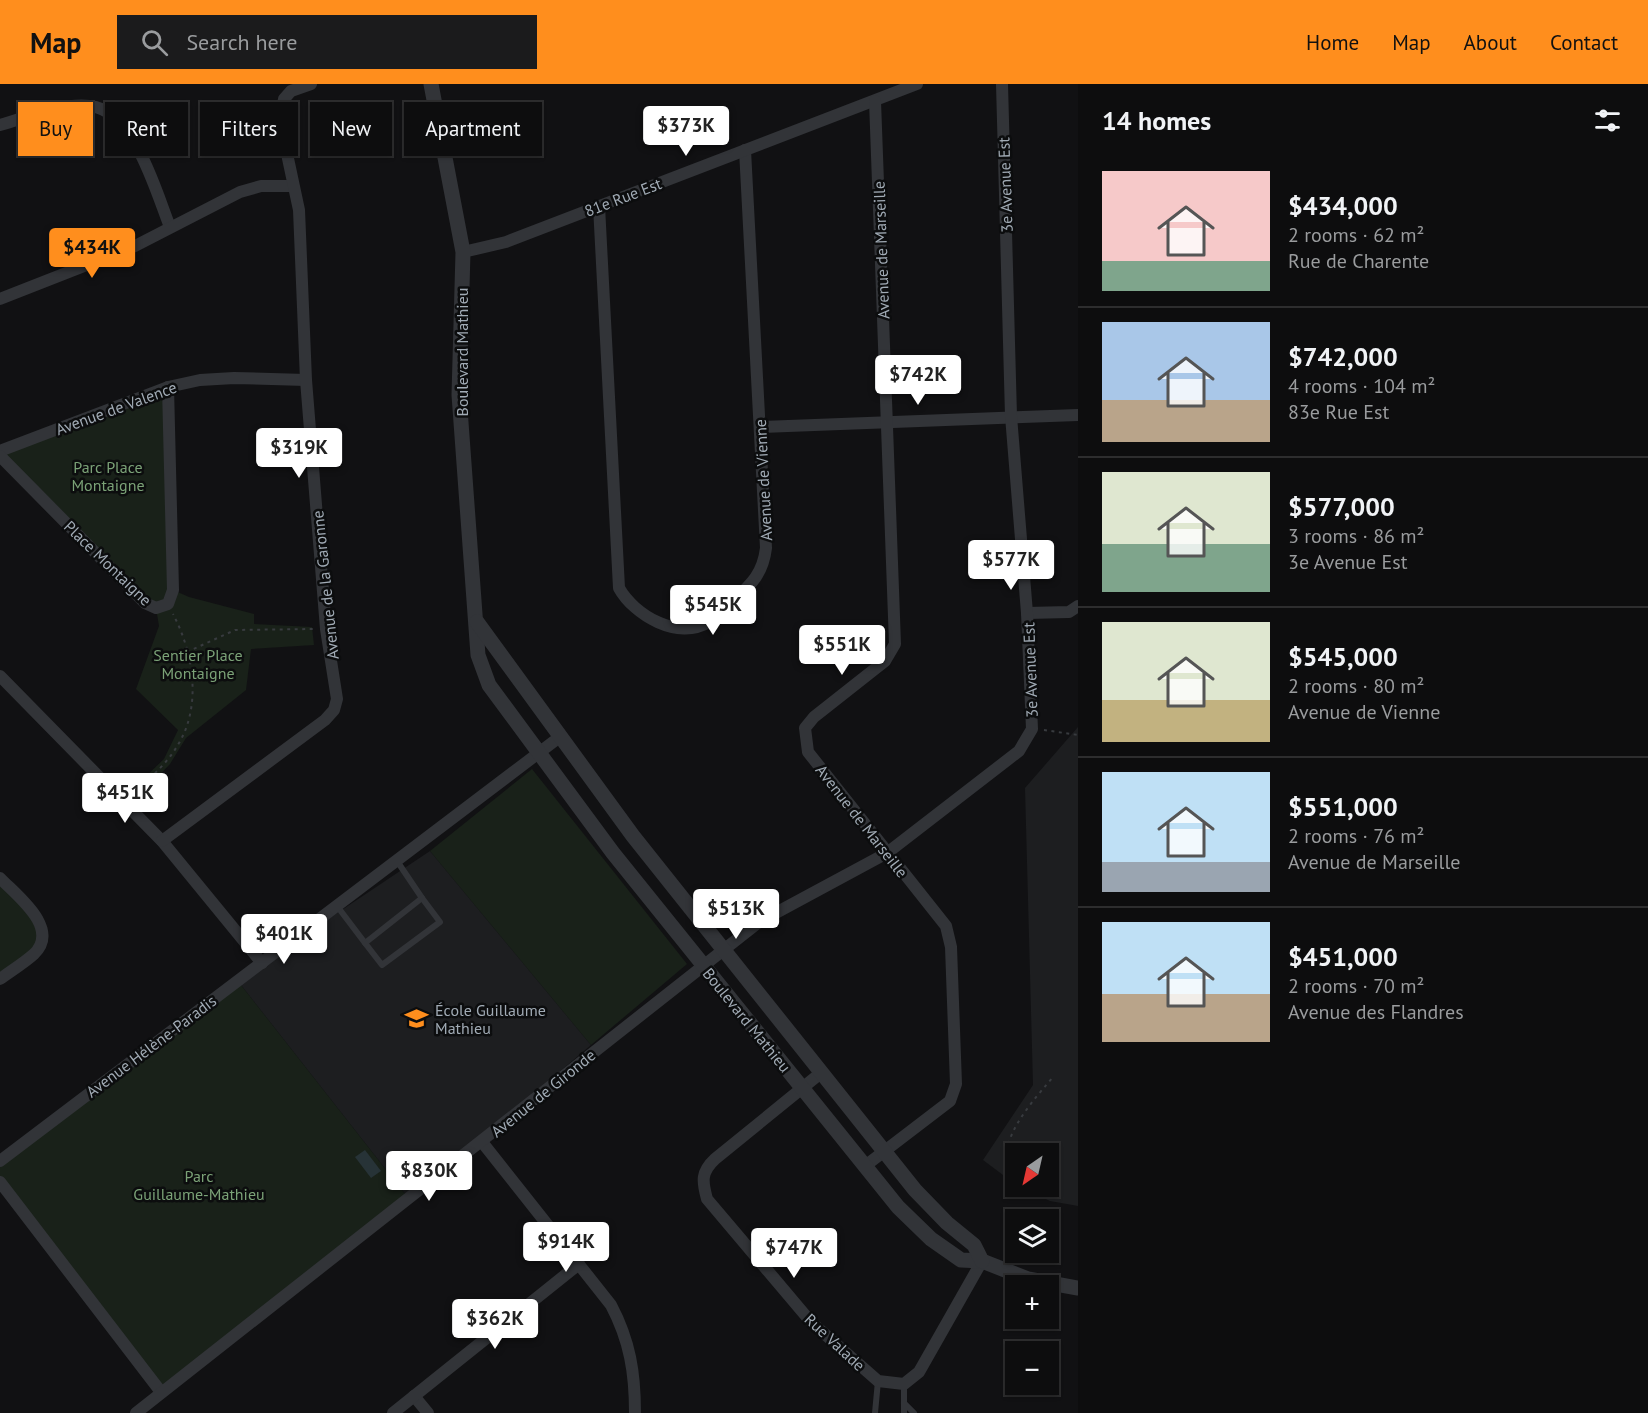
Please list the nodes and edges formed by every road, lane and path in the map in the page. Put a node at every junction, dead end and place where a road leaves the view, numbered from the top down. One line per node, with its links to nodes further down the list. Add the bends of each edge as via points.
1 (311, 84): 8 (street, Avenue de la Garonne, via 291,91 280,109)
2 (431, 84): 11 (street, Boulevard Mathieu)
3 (917, 84): 5 (street, 81e Rue Est)
4 (1002, 84): 16 (street, 3e Avenue Est)
5 (875, 101): 7 (street, 81e Rue Est); 17 (street, Avenue de Marseille)
6 (0, 125): 10 (street, via 70,106 92,106 110,114 135,141)
7 (745, 150): 9 (street, 81e Rue Est); 18 (street, Avenue de Vienne)
8 (293, 186): 10 (street, via 261,186 240,192); 13 (street, Avenue de la Garonne, via 299,210)
9 (599, 206): 11 (street, 81e Rue Est, via 506,242); 18 (street, Avenue de Vienne, via 616,571 625,600 642,614 661,624 695,627 709,622 755,582 766,548)
10 (170, 227): 12 (street, via 135,246)
11 (463, 252): 24 (street, Boulevard Mathieu, via 459,395)
12 (0, 298)
13 (306, 380): 14 (street, Avenue de Valence, via 234,378); 25 (street, Avenue de la Garonne)
14 (168, 387): 19 (street, Avenue de Valence); 21 (street, Place Montaigne, via 173,590)
15 (1078, 415): 16 (street)
16 (1011, 416): 17 (street); 23 (street, 3e Avenue Est)
17 (888, 423): 18 (street); 34 (street, Avenue de Marseille, via 895,644 885,661 805,728 808,752)
18 (760, 427)
19 (0, 451)
20 (0, 456): 21 (street, Place Montaigne, via 145,603 156,608)
21 (168, 604): 26 (path)
22 (1078, 606): 23 (street, via 1069,612)
23 (1028, 613): 28 (street, 3e Avenue Est)
24 (477, 622): 30 (street, Boulevard Mathieu); 31 (street, Boulevard Mathieu, via 478,655 489,685)
25 (326, 629): 26 (path, via 236,630); 33 (street, Avenue de la Garonne, via 336,684 334,710)
26 (187, 652): 32 (path, via 192,674 192,709 180,741 164,764)
27 (0, 676): 32 (street)
28 (1032, 729): 29 (path); 34 (street, 3e Avenue Est, via 1019,751)
29 (1078, 735)
30 (561, 736): 31 (street, Avenue Hélène-Paradis); 40 (street, Boulevard Mathieu)
31 (538, 754): 35 (street, Avenue Hélène-Paradis); 42 (street, Boulevard Mathieu)
32 (125, 802): 33 (street)
33 (162, 841): 41 (street)
34 (887, 853): 40 (street, 3e Avenue Est, via 759,922); 49 (street, Avenue de Marseille, via 946,926 951,947 956,1084 950,1101)
35 (396, 861): 37 (lane); 38 (street, Avenue Hélène-Paradis)
36 (0, 878): 43 (street, via 38,917 42,935 36,952)
37 (422, 898): 39 (lane); 39 (lane, via 440,922 382,965)
38 (337, 906): 39 (lane); 41 (street, Avenue Hélène-Paradis)
39 (365, 943)
40 (723, 951): 42 (street, Avenue de Gironde); 44 (street, Boulevard Mathieu)
41 (262, 963): 50 (street, Avenue Hélène-Paradis)
42 (702, 966): 46 (street, Boulevard Mathieu); 47 (street, Avenue de Gironde)
43 (0, 979)
44 (822, 1072): 46 (street, Rue Valade); 49 (street, Boulevard Mathieu)
45 (1054, 1076): 48 (path)
46 (802, 1088): 51 (street, Boulevard Mathieu); 56 (street, Rue Valade, via 706,1167 703,1186 707,1199 811,1322)
47 (482, 1142): 54 (street); 58 (street, Avenue de Gironde)
48 (1008, 1143)
49 (885, 1149): 51 (street, Avenue de Marseille); 53 (street, Boulevard Mathieu, via 915,1190 974,1245)
50 (0, 1161)
51 (865, 1166): 53 (street, Boulevard Mathieu, via 898,1207 932,1239 961,1260)
52 (0, 1182): 58 (street)
53 (982, 1261): 55 (street, Boulevard Mathieu, via 1028,1279); 57 (street, via 919,1372)
54 (579, 1264): 59 (street); 64 (street, via 611,1305 623,1329 633,1363)
55 (1078, 1287)
56 (878, 1380): 57 (street, Rue Valade); 65 (lane)
57 (904, 1384): 60 (lane)
58 (161, 1392): 61 (street, Avenue de Gironde)
59 (414, 1396): 62 (street); 63 (street)
60 (903, 1403): 66 (lane); 67 (lane)
61 (136, 1413)
62 (393, 1413)
63 (428, 1413)
64 (635, 1413)
65 (874, 1413)
66 (904, 1413)
67 (914, 1413)

